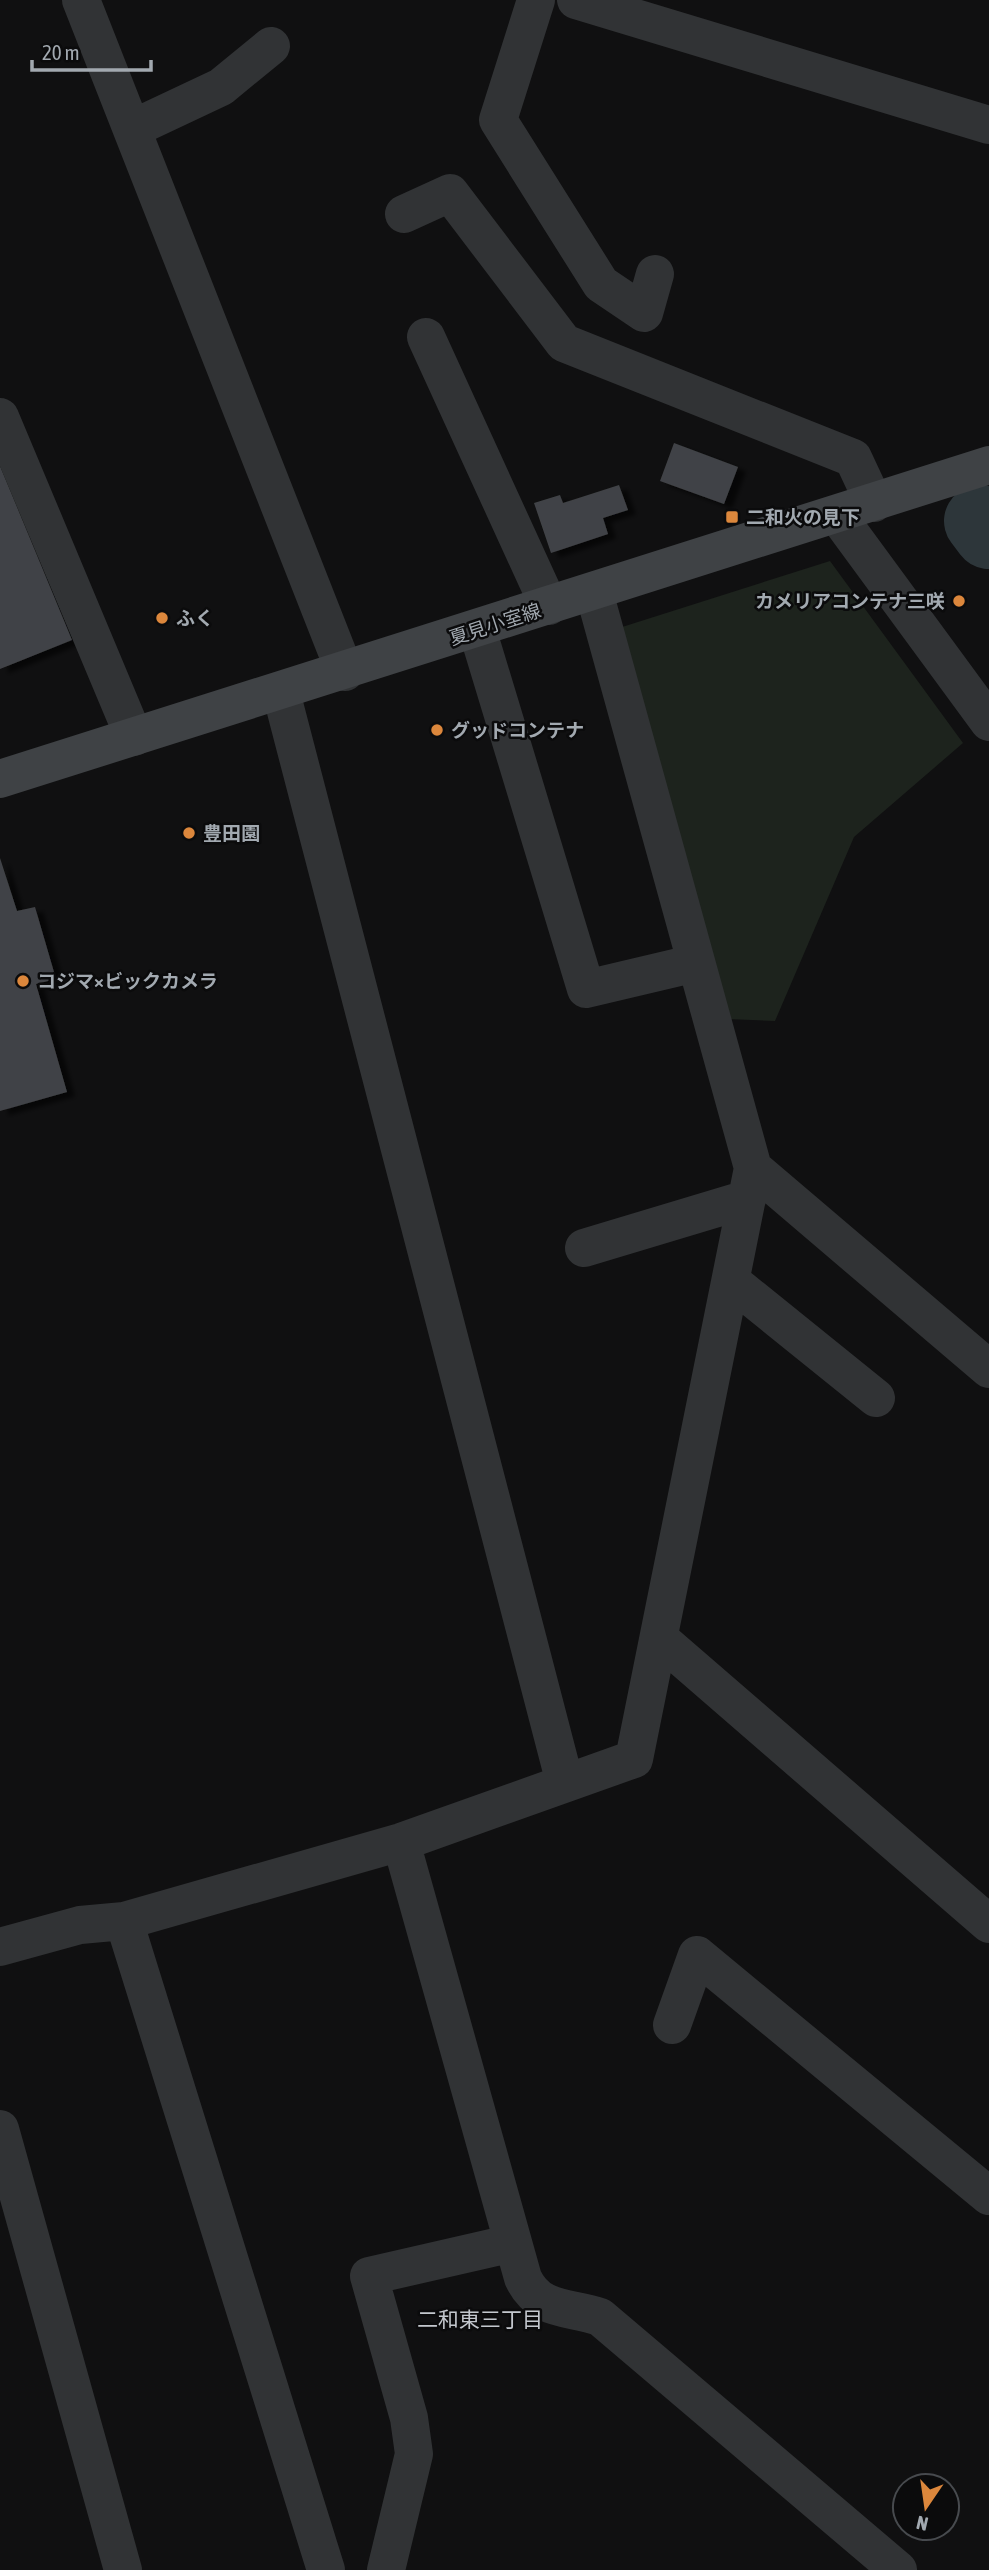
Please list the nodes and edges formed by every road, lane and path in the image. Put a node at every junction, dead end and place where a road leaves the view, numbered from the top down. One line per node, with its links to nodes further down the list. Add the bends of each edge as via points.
1 (81, 0): 6 (street)
2 (536, 0): 8 (street, via 498,120 601,284 644,313)
3 (576, 0): 5 (street)
4 (271, 46): 6 (street, via 221,87)
5 (989, 125)
6 (134, 128): 17 (street)
7 (404, 214): 12 (street, via 450,194 564,343 853,458)
8 (656, 274)
9 (426, 337): 15 (street)
10 (0, 417): 20 (street)
11 (989, 465): 12 (main road, 夏見小室線)
12 (874, 503): 13 (main road, 夏見小室線)
13 (837, 515): 14 (main road, 夏見小室線); 19 (street)
14 (594, 592): 15 (main road, 夏見小室線); 22 (street)
15 (549, 606): 16 (main road, 夏見小室線)
16 (477, 629): 17 (main road, 夏見小室線); 22 (street, via 586,989)
17 (345, 672): 18 (main road, 夏見小室線)
18 (281, 692): 20 (main road, 夏見小室線); 29 (street)
19 (989, 722)
20 (134, 737): 21 (main road, 夏見小室線)
21 (0, 779)
22 (696, 962): 23 (street)
23 (750, 1183): 24 (street); 25 (street); 26 (street)
24 (584, 1248)
25 (731, 1281): 27 (street); 28 (street)
26 (989, 1369)
27 (876, 1398)
28 (660, 1639): 29 (street, via 634,1759); 32 (street)
29 (565, 1783): 30 (street)
30 (401, 1842): 31 (street); 37 (street)
31 (124, 1921): 33 (street, via 80,1925); 39 (street)
32 (989, 1924)
33 (0, 1947)
34 (672, 2025): 36 (street, via 697,1955)
35 (0, 2129): 38 (street)
36 (989, 2196)
37 (513, 2243): 40 (street, via 369,2276 409,2418 414,2454); 41 (street, via 531,2294 540,2302 600,2317)
38 (123, 2570)
39 (326, 2570)
40 (386, 2570)
41 (898, 2570)

